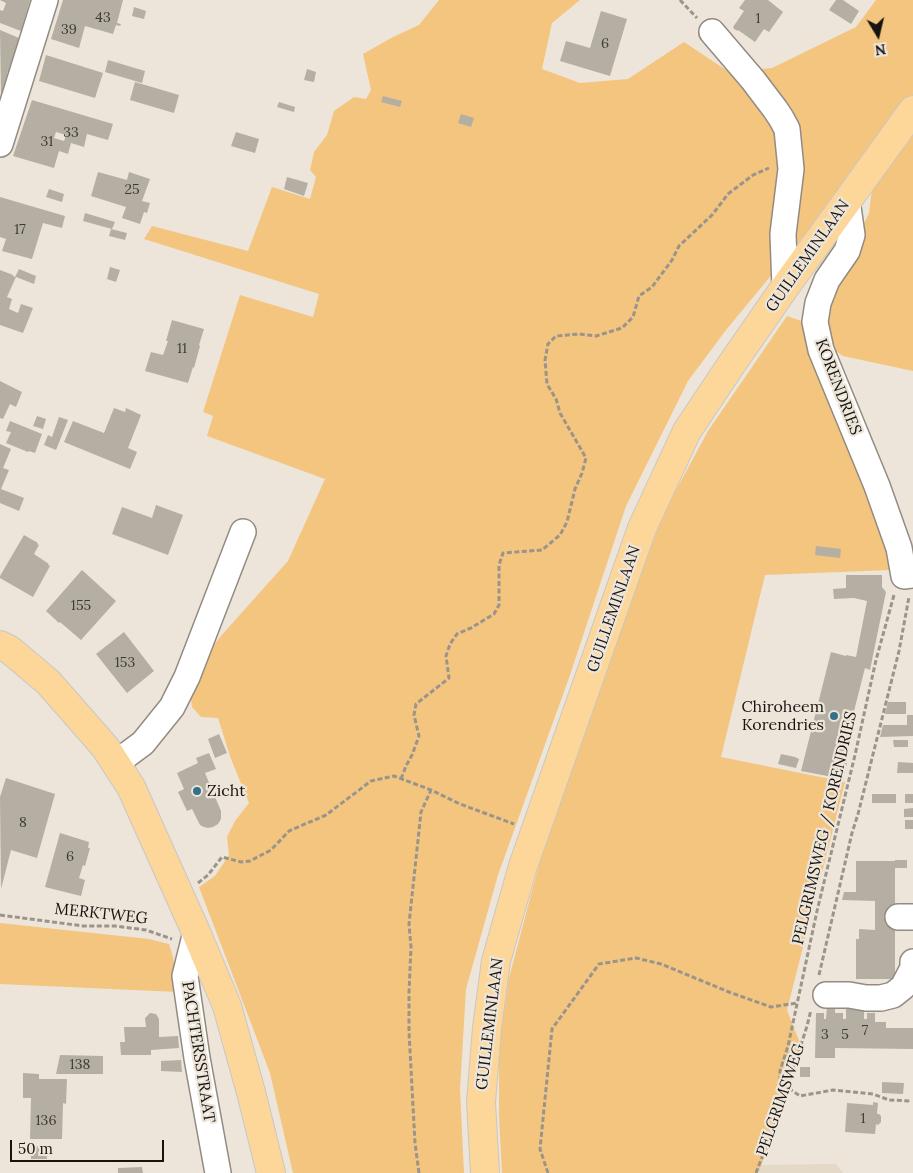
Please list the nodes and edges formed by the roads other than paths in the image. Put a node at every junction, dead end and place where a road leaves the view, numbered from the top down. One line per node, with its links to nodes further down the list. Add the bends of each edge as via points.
1 (45, 0): 4 (street)
2 (712, 32): 6 (street, via 753,80 787,129 791,169 783,234)
3 (913, 110): 5 (main road, GUILLEMINLAAN)
4 (0, 144)
5 (847, 200): 6 (main road, GUILLEMINLAAN); 8 (street, KORENDRIES, via 852,235 847,251 827,280 815,322 821,350 877,486)
6 (785, 287): 16 (main road, GUILLEMINLAAN, via 688,431 642,528 523,866 496,961 487,1028 481,1102)
7 (242, 532): 10 (street, via 187,677 172,707 143,743)
8 (909, 582)
9 (0, 645): 10 (main road, via 48,682)
10 (116, 763): 11 (main road)
11 (196, 932): 14 (street, PACHTERSSTRAAT, via 185,976); 15 (main road, via 227,1006)
12 (913, 962): 13 (street, via 903,987 893,995 866,998)
13 (829, 992)
14 (218, 1173)
15 (271, 1173)
16 (485, 1173)

